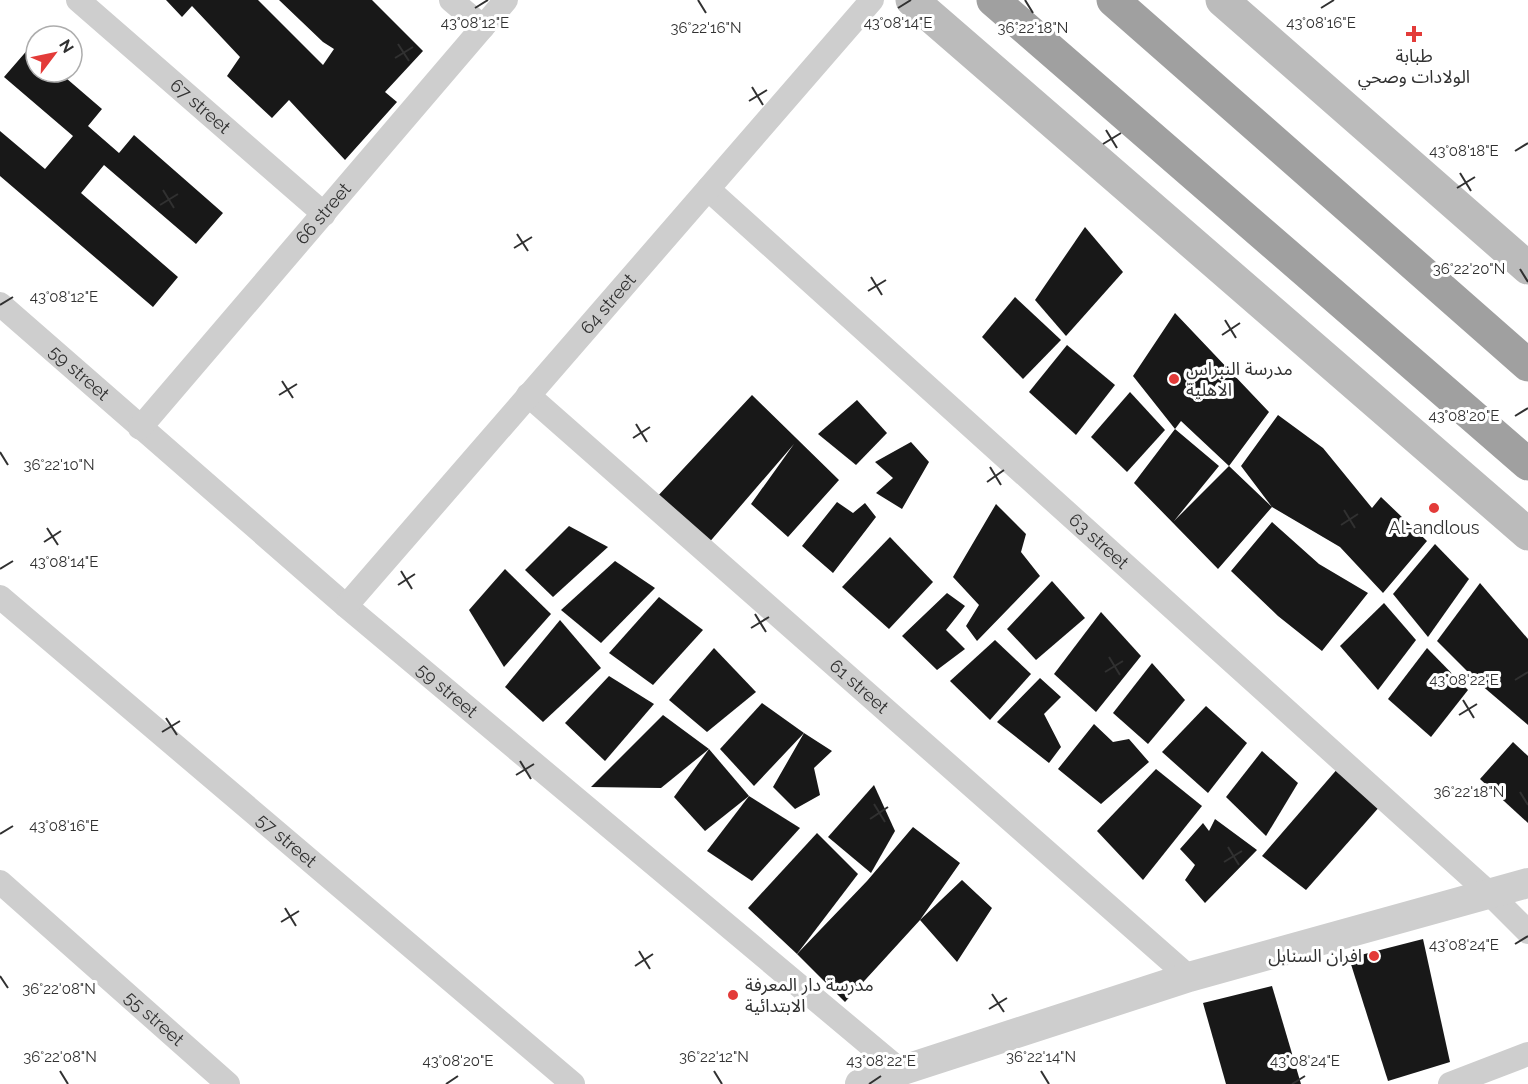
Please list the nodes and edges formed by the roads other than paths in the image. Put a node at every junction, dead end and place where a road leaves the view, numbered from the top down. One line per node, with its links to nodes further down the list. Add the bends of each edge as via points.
1 (78, 0): 11 (street, 67 street)
2 (451, 0): 9 (street)
3 (506, 0): 9 (street, 66 street)
4 (872, 0): 10 (street, 64 street)
5 (912, 0): 18 (main road)
6 (993, 0): 17 (highway)
7 (1113, 0): 14 (highway)
8 (1222, 0): 12 (main road)
9 (483, 27): 11 (street, 66 street)
10 (708, 189): 15 (street, 64 street); 23 (street, 63 street)
11 (324, 214): 16 (street, 66 street)
12 (1528, 268)
13 (0, 304): 16 (street, 59 street)
14 (1528, 365)
15 (528, 395): 20 (street, 64 street); 25 (street, 61 street)
16 (140, 428): 20 (street, 59 street)
17 (1528, 464)
18 (1528, 534)
19 (0, 597): 29 (street, 57 street)
20 (346, 606): 27 (street, 59 street)
21 (0, 882): 28 (street, 55 street)
22 (1528, 883): 23 (street)
23 (1490, 894): 24 (street, 63 street); 25 (street)
24 (1528, 932)
25 (1189, 977): 27 (street)
26 (1528, 1054): 31 (street)
27 (901, 1071): 30 (street)
28 (228, 1084)
29 (573, 1084)
30 (860, 1084)
31 (1450, 1084)

